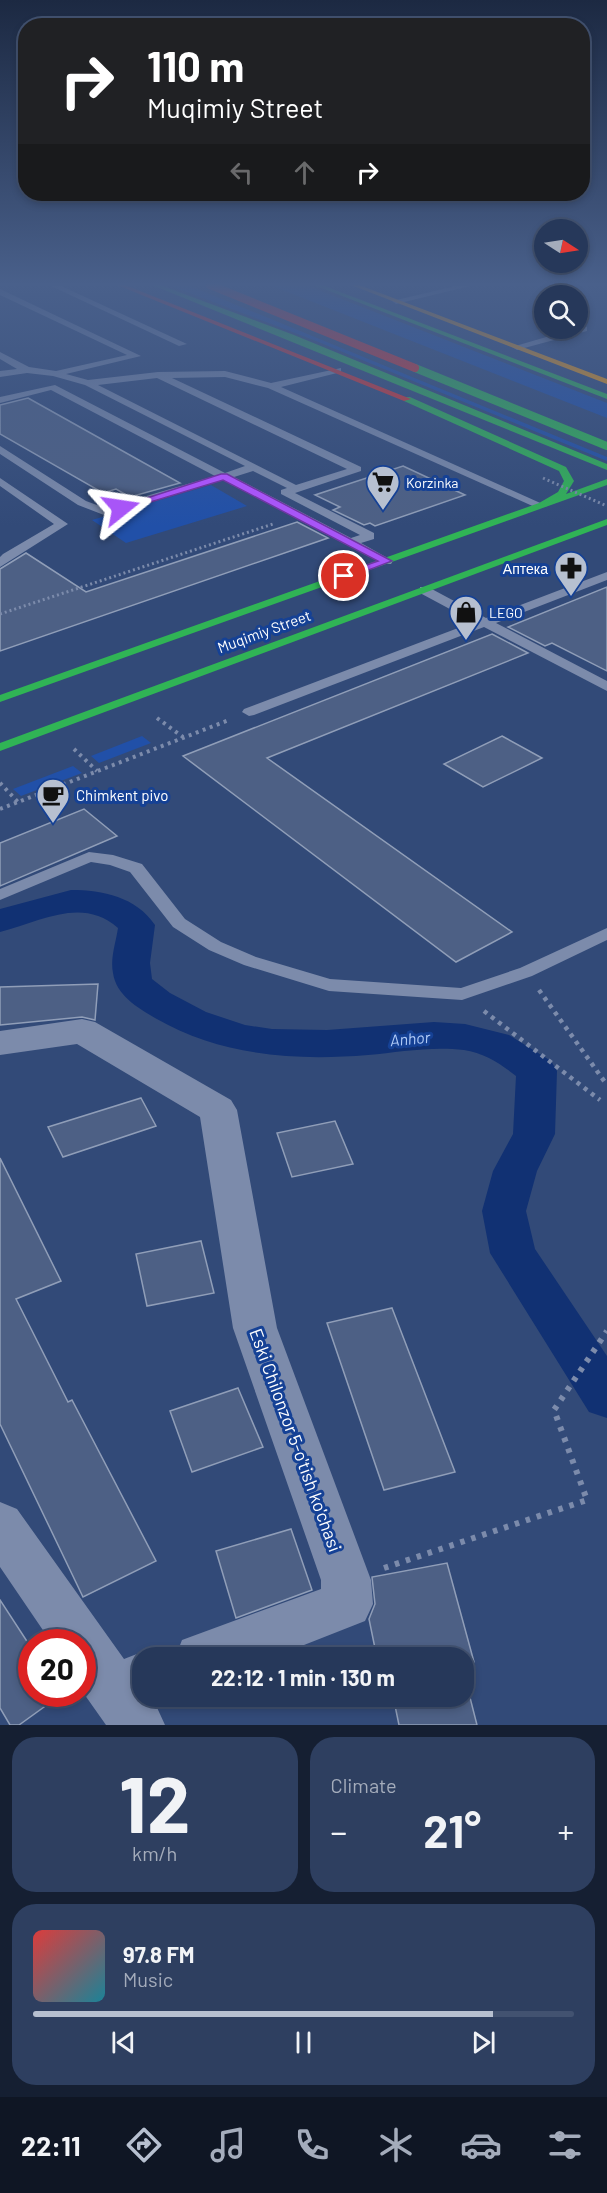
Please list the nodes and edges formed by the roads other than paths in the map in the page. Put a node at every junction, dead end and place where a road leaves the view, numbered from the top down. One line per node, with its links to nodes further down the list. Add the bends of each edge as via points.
1 (19, 366): 8 (lane)
2 (90, 366): 10 (lane)
3 (326, 366): 9 (main road)
4 (361, 366): 22 (main road)
5 (408, 366): 20 (main road, bridge)
6 (525, 366): 18 (main road)
7 (565, 366): 13 (main road)
8 (27, 370): 10 (lane); 11 (lane)
9 (338, 370): 15 (lane); 28 (main road, via 558,466 568,475 569,484)
10 (54, 373): 14 (lane)
11 (0, 374)
12 (158, 375): 14 (lane); 15 (lane, via 225,374); 30 (lane, via 357,469 285,492 370,536)
13 (607, 382)
14 (88, 383): 23 (lane)
15 (271, 386): 28 (lane)
16 (0, 391): 17 (lane, via 24,385)
17 (35, 391): 19 (lane); 24 (lane, via 52,387)
18 (607, 397)
19 (0, 400)
20 (607, 446)
21 (0, 449): 24 (lane, via 82,503 104,512)
22 (607, 466)
23 (255, 467): 24 (lane); 27 (lane)
24 (224, 476): 30 (lane)
25 (0, 481): 32 (lane, via 62,524 12,551)
26 (607, 482): 28 (main road, Muqimiy Street)
27 (290, 485)
28 (541, 506): 31 (main road, Muqimiy Street)
29 (606, 523): 34 (main road, Muqimiy Street)
30 (350, 542): 31 (lane)
31 (387, 561): 39 (main road, Muqimiy Street)
32 (0, 563)
33 (607, 576): 35 (lane)
34 (424, 590): 35 (lane); 41 (main road, Muqimiy Street)
35 (487, 623): 37 (lane); 40 (lane)
36 (588, 662): 37 (lane)
37 (573, 669): 38 (lane)
38 (607, 687)
39 (0, 699)
40 (249, 712)
41 (0, 747)
42 (0, 895): 43 (lane, via 89,857 113,860 136,868 179,923 214,946 329,985 462,994)
43 (603, 941)
44 (0, 1043): 47 (street, Eski Chilonzor 5-o'tish ko'chasi, via 82,1031 218,1110 255,1328 346,1580 347,1604)
45 (0, 1525): 46 (street)
46 (72, 1629)
47 (231, 1647)
48 (96, 1659): 49 (street)
49 (131, 1698)

